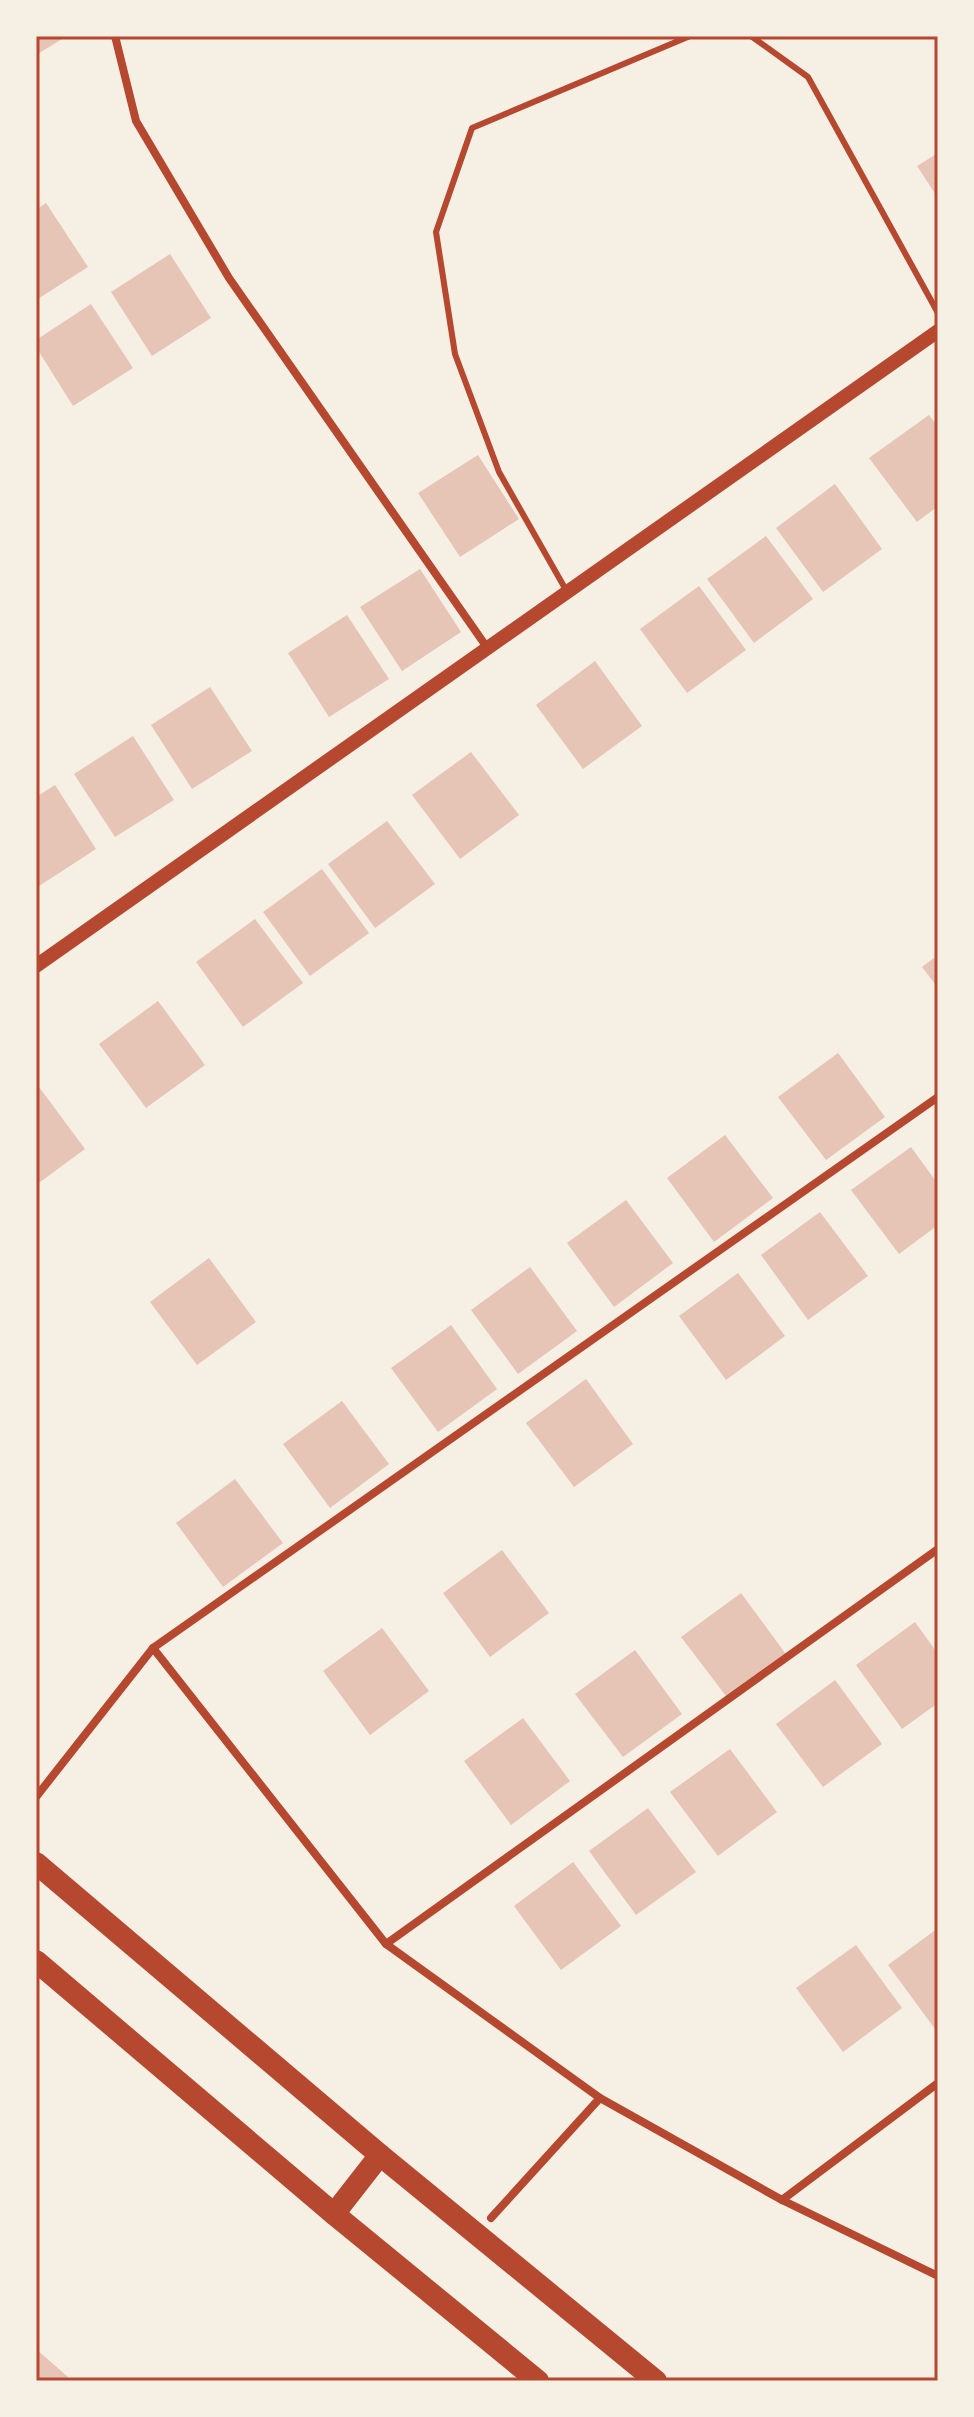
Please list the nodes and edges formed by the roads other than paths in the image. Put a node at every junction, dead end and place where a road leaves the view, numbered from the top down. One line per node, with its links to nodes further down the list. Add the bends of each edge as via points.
1 (115, 36): 7 (street, via 136,121 229,278)
2 (690, 36): 6 (lane, via 472,128 436,232 455,354 499,472)
3 (751, 36): 4 (lane, via 808,77)
4 (938, 313)
5 (938, 331): 6 (street)
6 (566, 590): 7 (street)
7 (486, 646): 8 (street)
8 (36, 966)
9 (938, 1097): 11 (street)
10 (938, 1549): 14 (street)
11 (153, 1648): 12 (street); 14 (street)
12 (36, 1797)
13 (36, 1863): 18 (highway)
14 (386, 1944): 17 (street)
15 (36, 1961): 20 (highway)
16 (938, 2083): 19 (street)
17 (600, 2098): 19 (street); 21 (street)
18 (380, 2155): 20 (highway); 24 (highway)
19 (782, 2200): 22 (street)
20 (334, 2214): 23 (highway)
21 (491, 2218)
22 (938, 2276)
23 (538, 2381)
24 (656, 2381)

